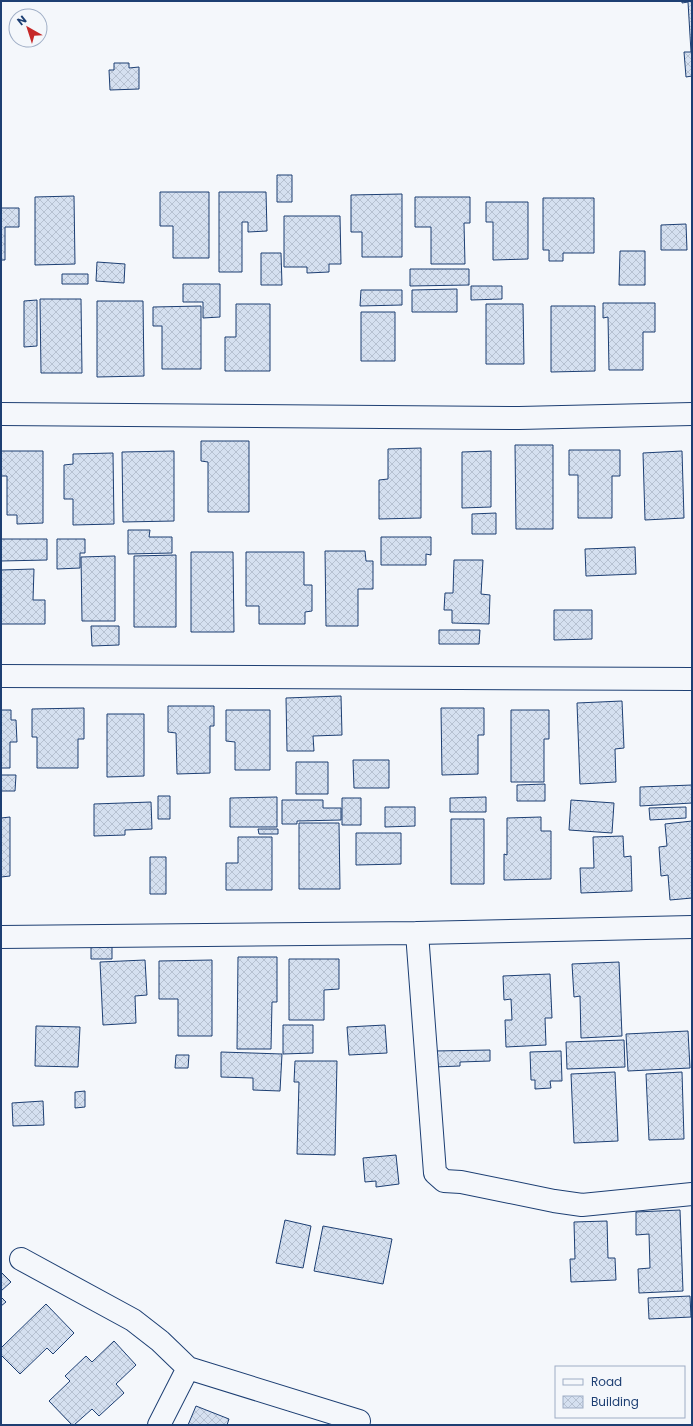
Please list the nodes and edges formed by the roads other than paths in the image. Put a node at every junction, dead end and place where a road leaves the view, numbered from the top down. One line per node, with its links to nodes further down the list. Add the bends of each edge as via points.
1 (1, 414): 2 (street, via 519,418)
2 (692, 414)
3 (1, 676): 4 (street)
4 (692, 678)
5 (692, 927): 6 (street)
6 (417, 933): 7 (street); 8 (street, via 435,1173 444,1181 582,1204)
7 (1, 937)
8 (692, 1194)
9 (21, 1259): 10 (street, via 133,1320)
10 (188, 1368): 11 (street); 12 (street)
11 (359, 1421)
12 (159, 1425)

